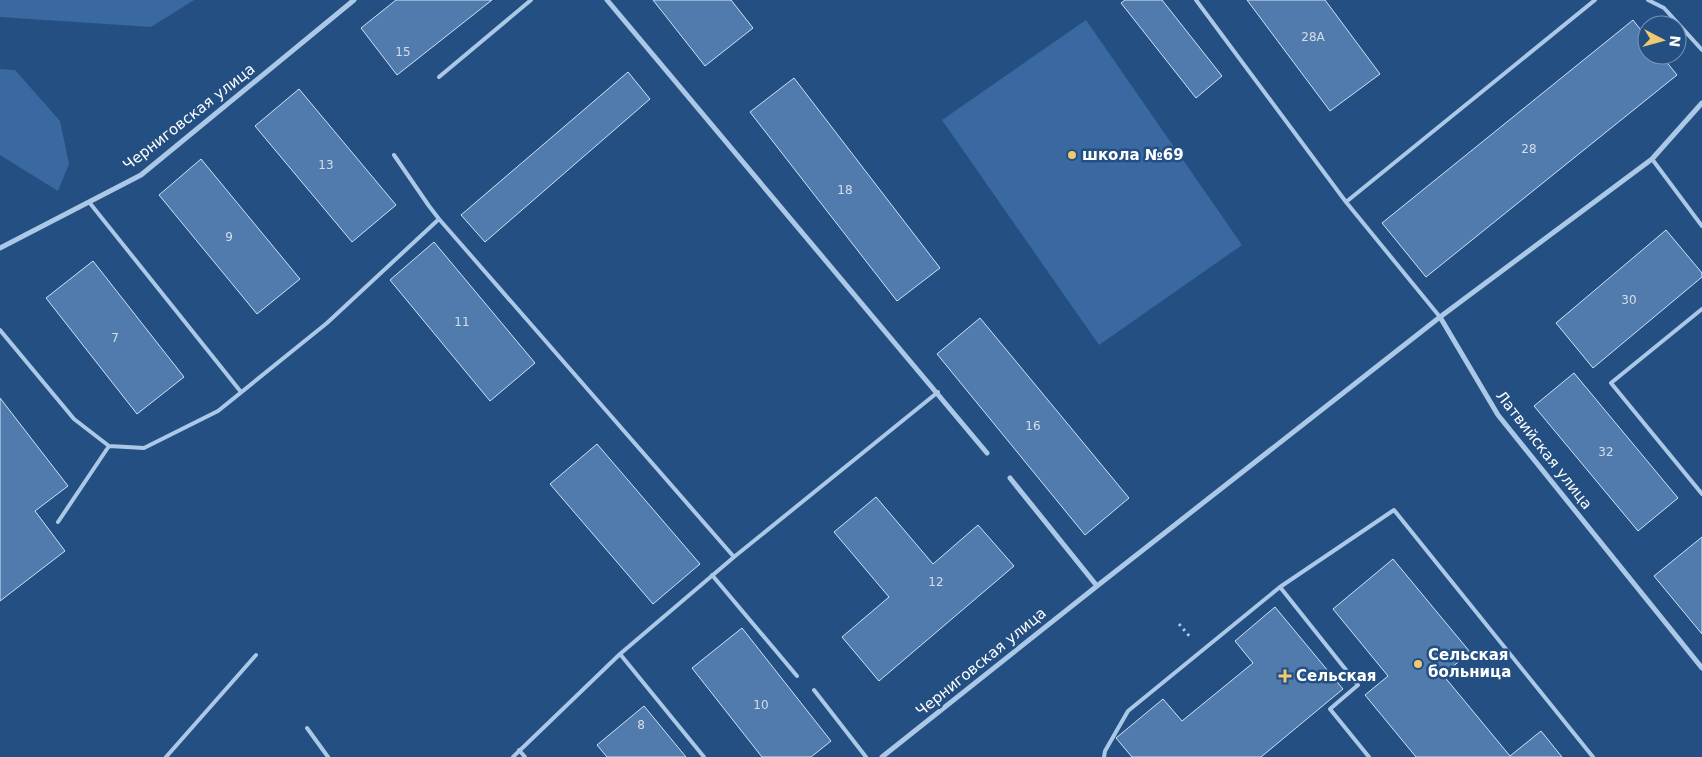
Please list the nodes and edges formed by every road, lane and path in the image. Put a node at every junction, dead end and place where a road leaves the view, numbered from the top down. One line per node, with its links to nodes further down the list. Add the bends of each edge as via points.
1 (354, 0): 12 (street, Черниговская улица, via 141,175)
2 (531, 0): 8 (lane)
3 (607, 0): 21 (street)
4 (1196, 0): 13 (lane)
5 (1595, 0): 13 (lane)
6 (1648, 0): 7 (lane, via 1664,8)
7 (1702, 50)
8 (439, 77)
9 (1702, 104): 11 (street)
10 (394, 155): 14 (lane)
11 (1652, 159): 15 (lane); 18 (street)
12 (89, 202): 16 (street, Черниговская улица); 20 (lane)
13 (1346, 202): 18 (lane)
14 (440, 219): 20 (lane, via 327,323); 27 (lane)
15 (1702, 226)
16 (0, 248)
17 (1702, 309): 25 (lane, via 1611,384)
18 (1440, 318): 29 (street, Черниговская улица); 33 (street, Латвийская улица, via 1498,415)
19 (0, 330): 22 (lane, via 74,419)
20 (241, 392): 22 (lane, via 218,411 144,448)
21 (938, 392): 23 (street); 27 (lane)
22 (109, 446): 26 (lane)
23 (987, 453)
24 (1010, 478): 29 (street)
25 (1702, 494)
26 (58, 522)
27 (734, 558): 28 (lane)
28 (712, 575): 31 (lane); 34 (lane)
29 (1097, 586): 44 (street, Черниговская улица)
30 (1280, 587): 45 (lane, via 1128,711); 46 (lane, via 1358,685 1330,710); 47 (lane, via 1394,510)
31 (620, 654): 37 (lane); 42 (lane)
32 (256, 655): 38 (lane)
33 (1702, 668)
34 (797, 676)
35 (814, 690): 43 (lane)
36 (307, 728): 39 (lane)
37 (519, 750): 40 (lane); 41 (lane)
38 (166, 757)
39 (328, 757)
40 (513, 757)
41 (525, 757)
42 (704, 757)
43 (866, 757)
44 (882, 757)
45 (1104, 757)
46 (1369, 757)
47 (1593, 757)

